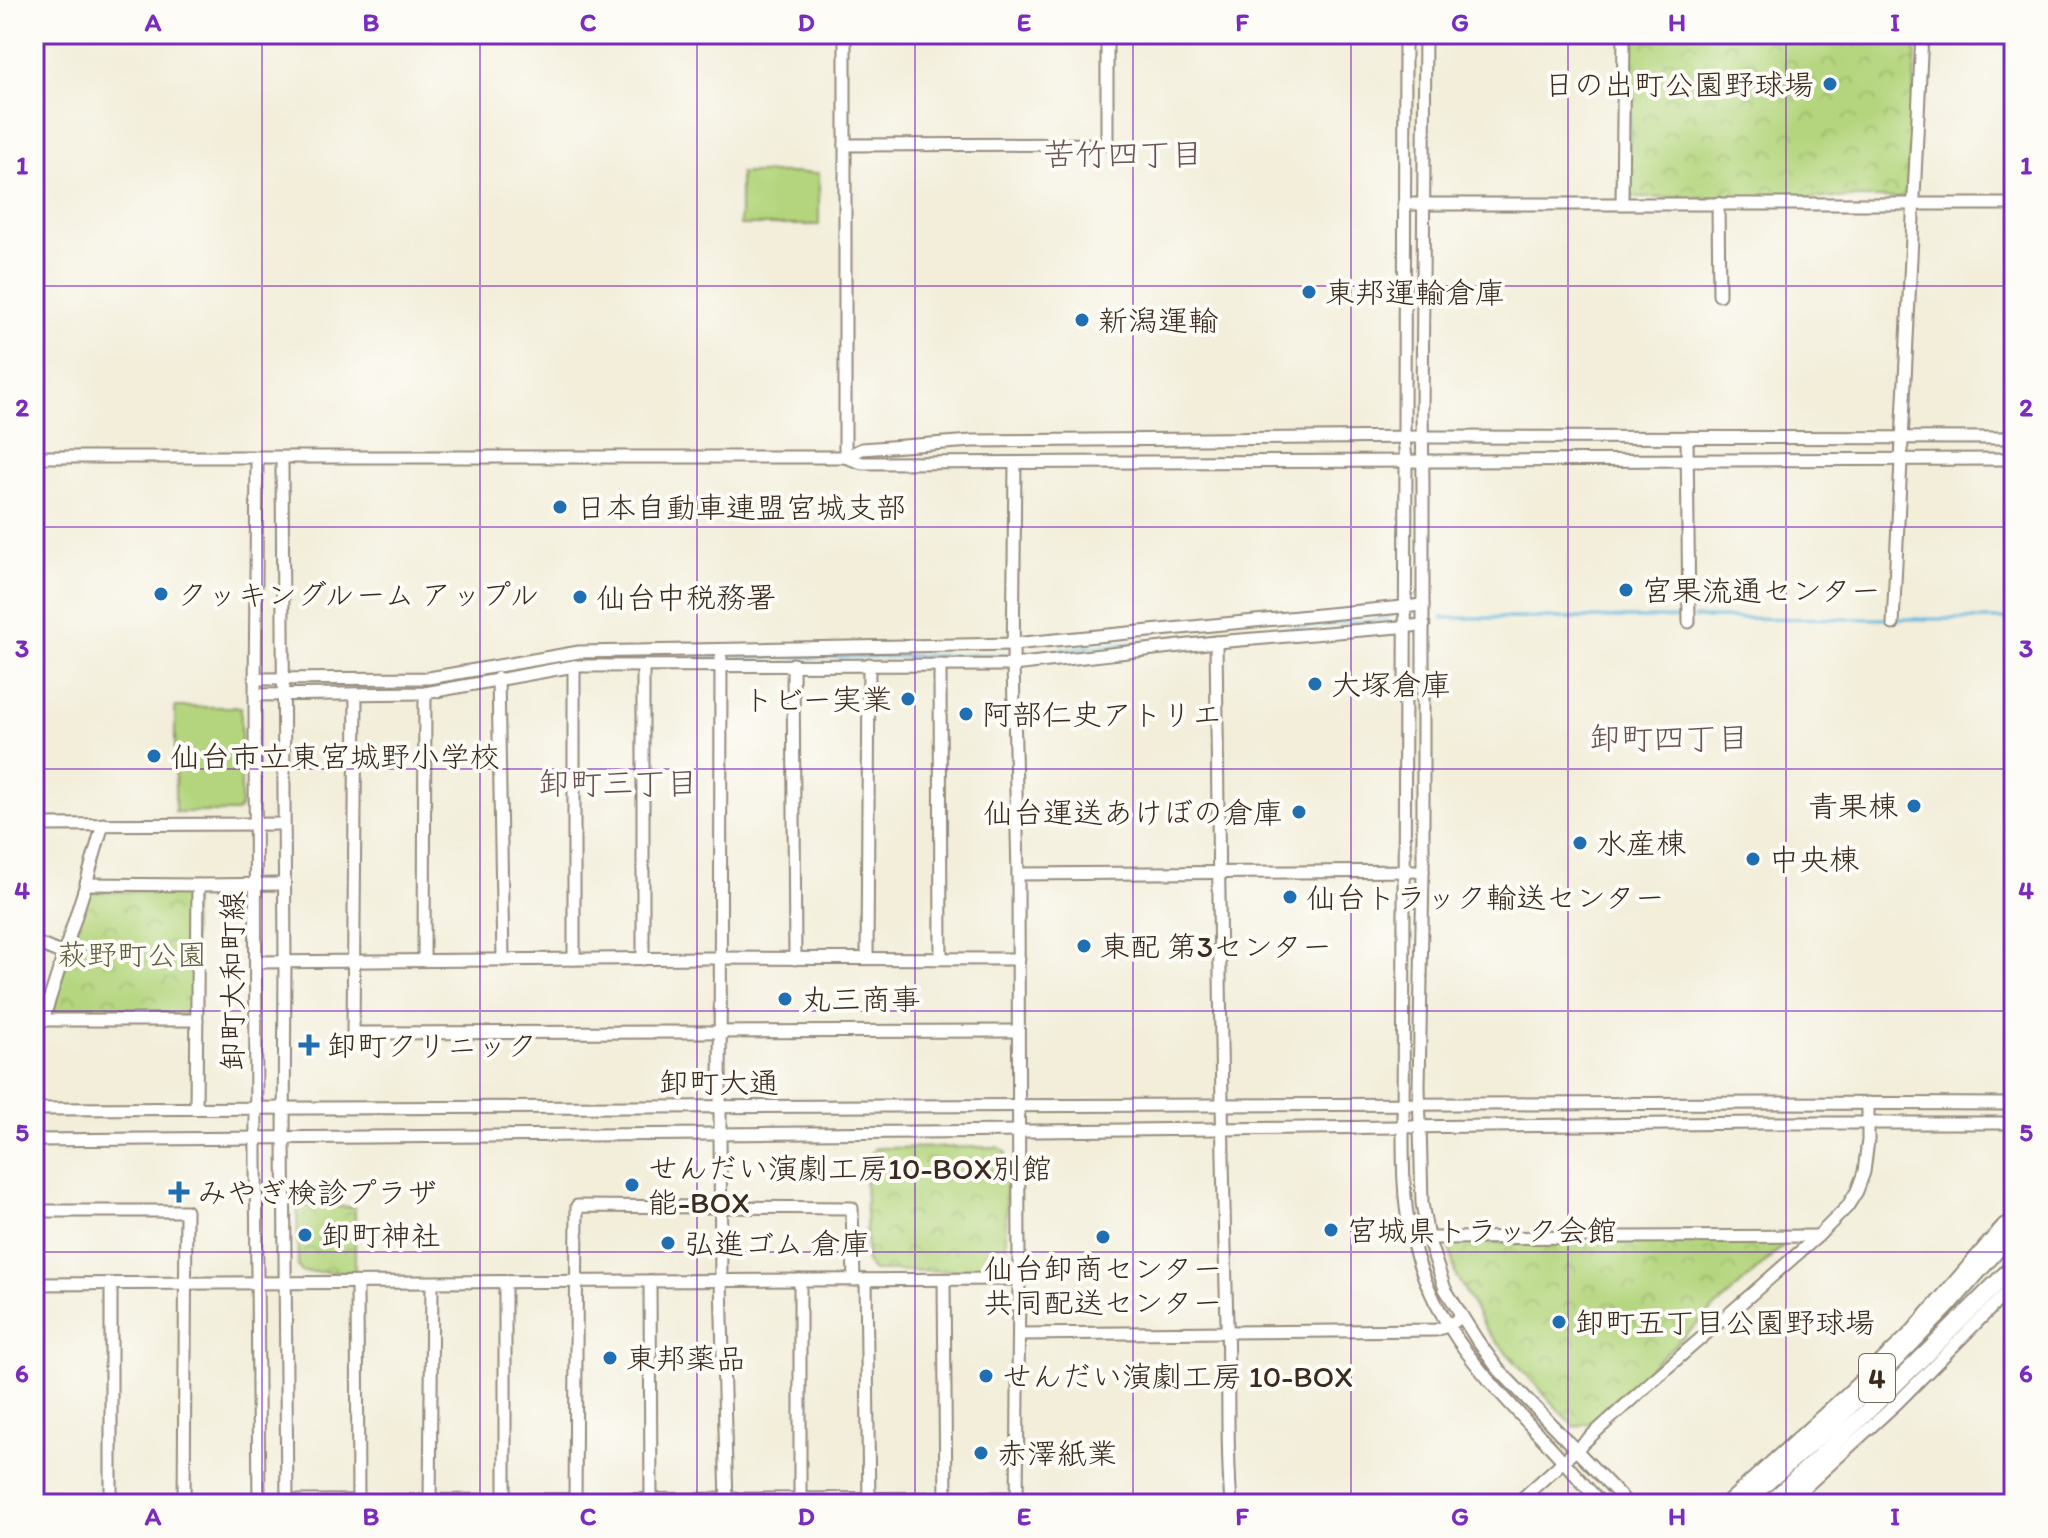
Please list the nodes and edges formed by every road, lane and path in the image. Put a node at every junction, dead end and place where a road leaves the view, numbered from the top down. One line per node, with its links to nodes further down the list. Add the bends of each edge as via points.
1 (845, 34): 7 (street)
2 (1107, 34): 7 (street, via 1107,144)
3 (1405, 34): 10 (street)
4 (1425, 34): 11 (street)
5 (1624, 34): 8 (street)
6 (1922, 34): 12 (street)
7 (845, 145): 21 (street)
8 (1622, 203): 9 (street); 11 (street)
9 (1718, 203): 12 (street); 14 (street)
10 (1404, 204): 11 (street); 15 (street)
11 (1424, 204): 16 (street)
12 (1914, 204): 13 (street); 18 (street)
13 (2014, 204)
14 (1719, 295)
15 (1404, 437): 16 (street); 21 (street, via 972,441 862,449); 28 (street)
16 (1423, 437): 17 (street); 27 (street)
17 (1687, 437): 18 (street); 24 (street)
18 (1902, 437): 19 (street); 25 (street)
19 (2014, 438)
20 (34, 457): 22 (street)
21 (845, 457): 23 (street); 29 (street, via 862,463)
22 (257, 459): 23 (street); 46 (street, 卸町大和町線)
23 (282, 459): 47 (street, 卸町大和町線)
24 (1687, 459): 25 (street); 27 (street); 32 (street)
25 (1901, 459): 26 (street); 33 (street)
26 (2014, 459)
27 (1423, 461): 28 (street); 30 (street)
28 (1406, 462): 29 (street); 31 (street)
29 (1015, 463): 38 (street)
30 (1423, 605): 31 (street); 34 (street)
31 (1405, 606): 35 (street); 38 (street)
32 (1689, 617)
33 (1893, 619)
34 (1424, 625): 35 (street); 56 (street)
35 (1406, 627): 36 (street); 57 (street)
36 (1216, 642): 38 (street); 58 (street)
37 (721, 650): 38 (street); 41 (street); 47 (street, via 579,652 429,678)
38 (1013, 654): 42 (street); 59 (street)
39 (793, 664): 40 (street); 41 (street); 71 (street)
40 (869, 664): 42 (street); 67 (street)
41 (722, 665): 44 (street); 66 (street)
42 (940, 665): 68 (street)
43 (574, 666): 44 (street); 45 (street); 69 (street)
44 (643, 667): 70 (street)
45 (498, 678): 48 (street); 74 (street)
46 (255, 679): 47 (street); 50 (street, 卸町大和町線)
47 (283, 679): 51 (street, 卸町大和町線)
48 (425, 693): 49 (street); 73 (street)
49 (356, 694): 51 (street); 75 (street)
50 (255, 695): 51 (street); 53 (street, 卸町大和町線)
51 (283, 695): 54 (street, 卸町大和町線)
52 (103, 824): 53 (street); 55 (street); 60 (street)
53 (256, 824): 54 (street); 61 (street, 卸町大和町線)
54 (283, 824): 62 (street, 卸町大和町線)
55 (34, 825)
56 (1423, 871): 57 (street); 84 (street)
57 (1405, 872): 58 (street); 83 (street)
58 (1219, 873): 59 (street); 86 (street)
59 (1018, 874): 72 (street)
60 (86, 884): 63 (street); 65 (street)
61 (256, 884): 62 (street); 63 (street); 76 (street, 卸町大和町線)
62 (284, 884): 77 (street, 卸町大和町線)
63 (198, 885): 79 (street)
64 (34, 942): 65 (street)
65 (63, 954): 78 (street)
66 (720, 958): 70 (street); 71 (street); 80 (street)
67 (867, 958): 68 (street); 71 (street)
68 (941, 958): 72 (street)
69 (574, 959): 70 (street); 74 (street)
70 (643, 959)
71 (795, 959)
72 (1019, 959): 81 (street)
73 (424, 960): 74 (street); 75 (street)
74 (503, 960)
75 (354, 961): 77 (street); 80 (street, via 353,1033)
76 (256, 962): 77 (street); 90 (street, 卸町大和町線)
77 (285, 962): 91 (street, 卸町大和町線)
78 (38, 1020): 79 (street)
79 (197, 1020): 89 (street)
80 (720, 1031): 81 (street); 87 (street)
81 (1018, 1031): 88 (street)
82 (1868, 1103): 84 (street, 卸町大通); 85 (street, 卸町大通); 94 (street)
83 (1403, 1104): 84 (street, 卸町大通); 86 (street, 卸町大通); 96 (street)
84 (1420, 1104): 95 (street)
85 (2014, 1104)
86 (1221, 1105): 88 (street, 卸町大通); 97 (street)
87 (720, 1106): 88 (street, 卸町大通); 91 (street, 卸町大通); 99 (street)
88 (1018, 1106): 98 (street)
89 (196, 1108): 90 (street, 卸町大通); 92 (street, 卸町大通)
90 (256, 1108): 91 (street, 卸町大通); 100 (street, 卸町大和町線)
91 (284, 1108): 101 (street, 卸町大和町線)
92 (34, 1109)
93 (2014, 1123): 94 (street)
94 (1867, 1124): 95 (street); 106 (street, via 1864,1172 1857,1191)
95 (1420, 1127): 96 (street); 107 (street)
96 (1403, 1128): 97 (street); 126 (street, via 1410,1230)
97 (1221, 1129): 98 (street); 127 (street)
98 (1018, 1132): 99 (street); 109 (street)
99 (720, 1133): 101 (street); 103 (street)
100 (256, 1138): 101 (street); 102 (street); 117 (street, 卸町大和町線)
101 (284, 1138): 118 (street, 卸町大和町線)
102 (34, 1140)
103 (721, 1207): 111 (street, via 852,1208); 113 (street, via 577,1206); 115 (street)
104 (34, 1211): 123 (street, via 186,1211)
105 (2014, 1228): 151 (street, via 2004,1224 1910,1333); 152 (highway, 4, via 1832,1424)
106 (1818, 1236): 107 (street); 130 (street)
107 (1428, 1238): 125 (street, via 1445,1289)
108 (2014, 1266): 153 (highway, 4)
109 (1019, 1279): 112 (street); 128 (street)
110 (800, 1280): 111 (street); 115 (street); 132 (street)
111 (860, 1280): 112 (street); 133 (street)
112 (944, 1280): 134 (street)
113 (577, 1281): 114 (street); 116 (street); 141 (street)
114 (650, 1281): 115 (street); 142 (street)
115 (721, 1281): 143 (street)
116 (505, 1282): 120 (street); 140 (street)
117 (257, 1283): 118 (street); 123 (street); 136 (street, 卸町大和町線)
118 (285, 1283): 119 (street); 137 (street, 卸町大和町線)
119 (357, 1283): 120 (street); 138 (street)
120 (432, 1283): 139 (street)
121 (34, 1284): 122 (street)
122 (111, 1284): 123 (street); 145 (street)
123 (186, 1285): 146 (street)
124 (2014, 1285): 154 (street)
125 (1462, 1317): 126 (street); 130 (street, via 1498,1369)
126 (1447, 1326): 127 (street); 131 (street, via 1489,1381)
127 (1228, 1333): 128 (street); 147 (street)
128 (1019, 1334): 135 (street)
129 (34, 1345): 144 (street)
130 (1578, 1450): 131 (street); 150 (street)
131 (1565, 1462): 148 (street); 149 (street)
132 (800, 1501): 133 (street); 143 (street)
133 (869, 1501): 134 (street)
134 (946, 1501): 135 (street)
135 (1016, 1501)
136 (259, 1502): 137 (street); 146 (street)
137 (287, 1502): 138 (street)
138 (358, 1502): 139 (street)
139 (430, 1502): 140 (street)
140 (505, 1502): 141 (street)
141 (575, 1502): 142 (street)
142 (650, 1502): 143 (street)
143 (727, 1502)
144 (36, 1503): 145 (street)
145 (111, 1503): 146 (street)
146 (184, 1503)
147 (1231, 1504)
148 (1516, 1504)
149 (1602, 1504)
150 (1628, 1504)
151 (1725, 1504)
152 (1742, 1504)
153 (1769, 1504)
154 (1787, 1504)

